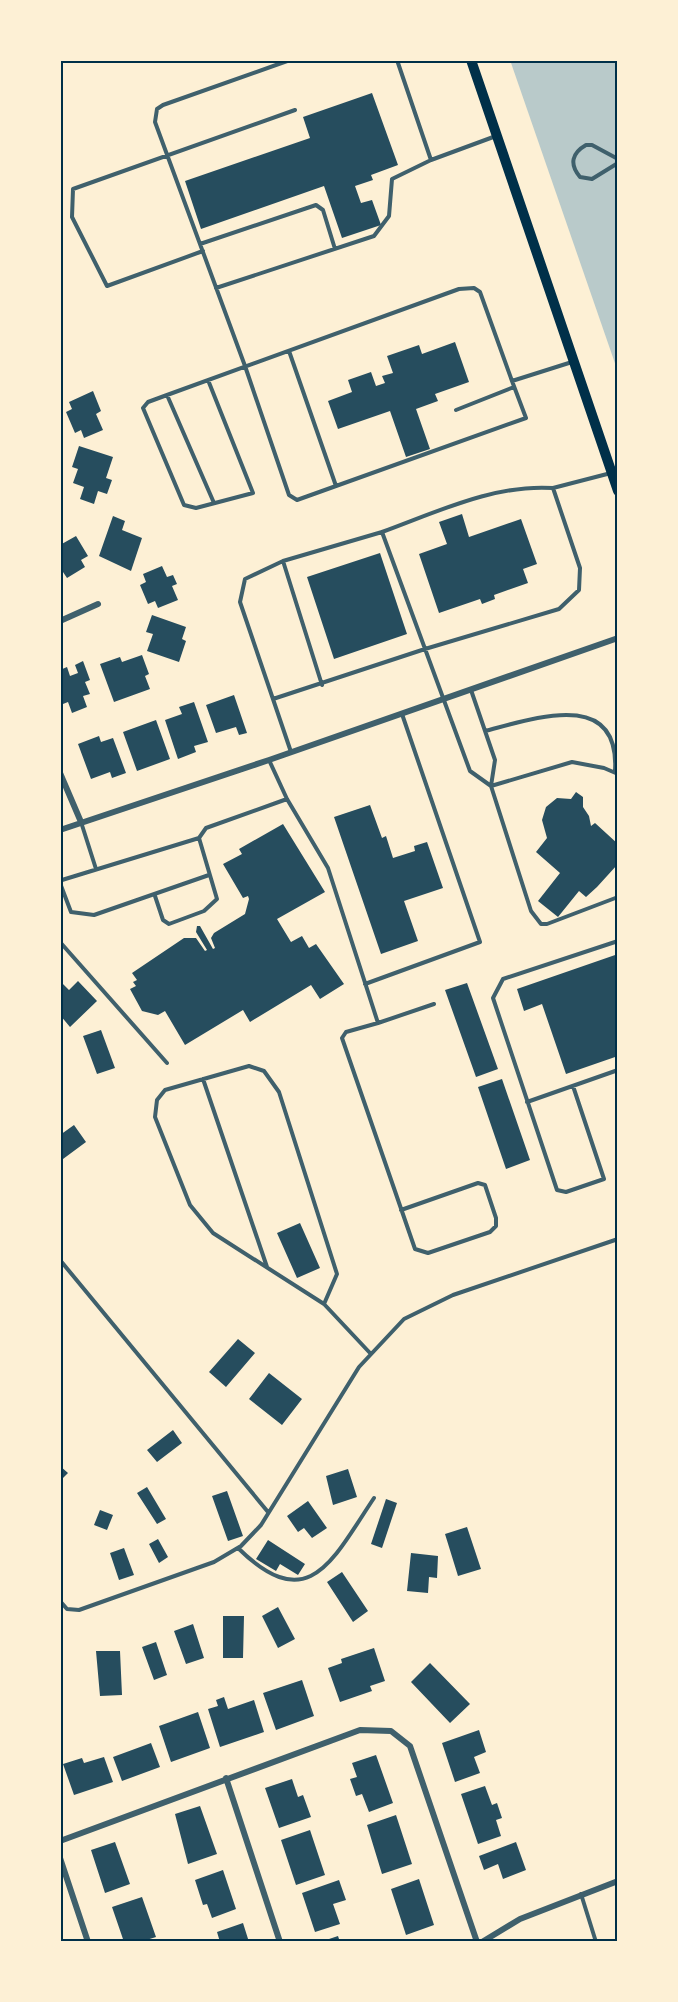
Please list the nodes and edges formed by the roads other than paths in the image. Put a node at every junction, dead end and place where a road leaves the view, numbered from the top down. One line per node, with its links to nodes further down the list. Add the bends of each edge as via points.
1 (290, 60): 6 (lane, via 157,109 155,122)
2 (397, 60): 7 (lane)
3 (471, 60): 5 (main road)
4 (295, 110): 6 (lane)
5 (497, 136): 7 (lane); 14 (main road)
6 (168, 157): 9 (lane); 11 (lane, via 73,189 72,217 107,286)
7 (431, 160): 10 (lane, via 392,179 389,216 374,236)
8 (618, 161): 8 (lane, via 586,145 578,150 572,165 580,177 592,179)
9 (200, 244): 10 (lane, via 316,206 323,210); 11 (lane)
10 (335, 249): 12 (lane)
11 (203, 251): 12 (lane)
12 (216, 288): 15 (lane)
13 (289, 351): 15 (lane); 17 (lane, via 459,289 474,288 480,292); 22 (lane)
14 (574, 362): 17 (lane); 21 (main road)
15 (245, 366): 16 (lane); 22 (lane, via 289,495 297,500)
16 (208, 380): 19 (lane); 25 (lane, via 253,493)
17 (512, 381): 18 (lane)
18 (514, 387): 20 (lane); 22 (lane, via 526,418)
19 (167, 395): 25 (lane); 25 (lane, via 142,408 148,425 184,505 196,508)
20 (456, 410)
21 (612, 473): 23 (lane); 24 (main road)
22 (336, 486)
23 (554, 488): 26 (lane, via 527,486 493,493); 31 (lane, via 580,568 579,590 559,609)
24 (618, 491)
25 (214, 503)
26 (382, 532): 27 (lane); 31 (lane)
27 (283, 561): 32 (lane); 34 (lane, via 245,579 240,602)
28 (98, 604): 29 (street)
29 (60, 621)
30 (618, 639): 33 (street)
31 (425, 649): 32 (lane); 35 (lane)
32 (322, 685): 34 (lane)
33 (471, 690): 35 (street); 37 (lane)
34 (273, 699): 38 (lane)
35 (443, 700): 36 (street); 42 (lane, via 470,771)
36 (402, 714): 38 (street); 53 (lane, via 480,942)
37 (485, 731): 41 (lane, via 543,716 589,716 607,731 616,751); 42 (lane, via 495,760)
38 (292, 752): 39 (street)
39 (269, 760): 43 (lane); 44 (street)
40 (60, 773): 44 (street)
41 (616, 773): 42 (lane, via 572,762)
42 (491, 786): 50 (lane, via 531,911 541,924)
43 (287, 799): 46 (lane, via 206,828); 53 (lane, via 328,868)
44 (81, 822): 45 (street); 47 (lane)
45 (60, 830)
46 (199, 838): 47 (lane); 48 (lane)
47 (96, 869): 49 (lane, via 60,883 71,912 94,915)
48 (209, 875): 49 (lane); 49 (lane, via 217,899 204,911 169,924 162,920)
49 (155, 896)
50 (618, 897)
51 (618, 941): 61 (lane, via 503,979 493,998)
52 (60, 942): 56 (lane)
53 (365, 984): 55 (lane)
54 (434, 1004): 55 (lane)
55 (378, 1023): 62 (lane, via 346,1032 342,1038)
56 (167, 1063)
57 (617, 1071): 58 (lane); 60 (lane)
58 (618, 1077)
59 (203, 1080): 65 (lane); 65 (lane, via 165,1090 158,1100 155,1117 190,1205 213,1233); 66 (lane, via 249,1066 264,1071 279,1092 337,1274)
60 (573, 1086): 61 (lane); 61 (lane, via 604,1179 566,1192 557,1190)
61 (528, 1102)
62 (401, 1210): 62 (lane, via 478,1183 485,1185 496,1226 490,1232 421,1252 415,1249)
63 (618, 1239): 67 (lane, via 453,1295 404,1319)
64 (60, 1260): 69 (lane)
65 (267, 1268): 66 (lane)
66 (324, 1304): 67 (lane)
67 (370, 1353): 69 (lane)
68 (374, 1498): 70 (lane, via 314,1576 290,1582 269,1574)
69 (268, 1512): 70 (lane)
70 (238, 1548): 71 (lane, via 214,1562 79,1610 67,1608)
71 (60, 1601)
72 (226, 1778): 73 (street); 78 (street); 79 (street, via 360,1730 391,1731 410,1746)
73 (60, 1841)
74 (60, 1858): 77 (street)
75 (618, 1881): 76 (street)
76 (581, 1894): 80 (street, via 520,1919); 81 (lane)
77 (88, 1942)
78 (280, 1942)
79 (477, 1942)
80 (482, 1942)
81 (596, 1942)

